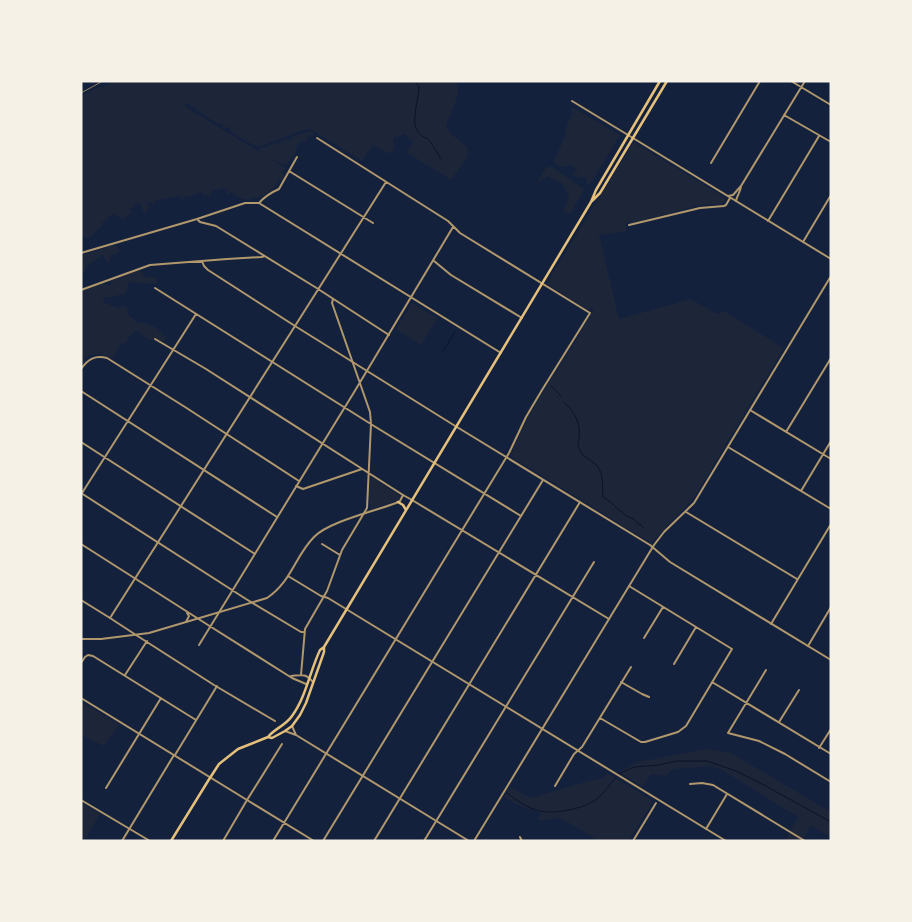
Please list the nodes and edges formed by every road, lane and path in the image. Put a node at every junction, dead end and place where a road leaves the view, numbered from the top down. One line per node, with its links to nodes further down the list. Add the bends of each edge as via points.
1 (660, 81): 10 (main road)
2 (667, 81): 13 (main road)
3 (760, 81): 16 (street)
4 (791, 81): 6 (street)
5 (805, 81): 6 (street)
6 (801, 87): 8 (street); 9 (street)
7 (572, 101): 10 (street)
8 (831, 105)
9 (784, 115): 11 (street); 19 (street)
10 (628, 135): 13 (street); 23 (main road)
11 (820, 136): 14 (street); 27 (street)
12 (317, 138): 18 (street)
13 (633, 138): 21 (street); 23 (main road, via 600,193)
14 (831, 142)
15 (297, 157): 17 (street)
16 (712, 163)
17 (289, 171): 24 (street, via 279,190 270,192); 25 (street)
18 (386, 182): 25 (street); 30 (street)
19 (741, 186): 21 (street); 22 (street)
20 (831, 195): 31 (street)
21 (729, 197): 22 (street); 29 (street, via 724,206 700,208)
22 (736, 201): 27 (street)
23 (591, 202): 39 (main road)
24 (259, 204): 26 (street, via 245,203); 33 (street)
25 (364, 218): 28 (street); 33 (street)
26 (197, 219): 32 (street); 34 (street, via 216,226)
27 (768, 221): 31 (street)
28 (372, 223)
29 (629, 225)
30 (453, 227): 37 (street); 39 (street)
31 (802, 242): 35 (street)
32 (81, 253)
33 (341, 254): 42 (street); 43 (street)
34 (264, 256): 36 (street); 42 (street)
35 (831, 259)
36 (202, 261): 41 (street, via 150,265); 47 (street, via 208,270)
37 (433, 261): 43 (street); 46 (street)
38 (831, 276): 62 (street)
39 (543, 284): 46 (main road); 74 (street, via 590,313 542,390)
40 (155, 288): 45 (street)
41 (81, 290)
42 (319, 290): 44 (street); 47 (street)
43 (411, 298): 48 (street); 51 (street)
44 (333, 299): 48 (street); 54 (street)
45 (196, 314): 50 (street); 53 (street)
46 (522, 318): 51 (main road)
47 (295, 326): 53 (street); 54 (street)
48 (389, 335): 56 (street)
49 (155, 339): 50 (street)
50 (173, 350): 58 (street); 60 (street)
51 (501, 353): 65 (main road)
52 (831, 358): 66 (street)
53 (273, 362): 60 (street); 61 (street)
54 (353, 362): 56 (street); 57 (street)
55 (81, 369): 58 (street, via 92,358 105,357)
56 (367, 371): 57 (street); 65 (street)
57 (360, 382): 61 (street); 64 (street)
58 (150, 386): 63 (street); 67 (street)
59 (81, 391): 63 (street)
60 (250, 398): 67 (street); 70 (street)
61 (344, 408): 64 (street); 70 (street)
62 (750, 410): 66 (street); 71 (street)
63 (128, 421): 73 (street); 78 (street)
64 (371, 424): 76 (street); 79 (street)
65 (456, 427): 74 (street); 76 (main road)
66 (786, 432): 72 (street)
67 (227, 434): 78 (street); 81 (street)
68 (831, 441): 72 (street)
69 (81, 442): 73 (street)
70 (322, 444): 77 (street); 81 (street)
71 (728, 447): 83 (street); 93 (street)
72 (823, 454): 75 (street); 83 (street)
73 (105, 457): 84 (street); 90 (street)
74 (506, 458): 80 (street); 85 (street)
75 (831, 459)
76 (434, 463): 85 (street); 87 (main road)
77 (362, 469): 79 (street); 82 (street, via 303,489)
78 (204, 471): 90 (street); 96 (street)
79 (369, 473): 86 (street); 94 (street)
80 (543, 480): 89 (street); 95 (street)
81 (299, 481): 82 (street)
82 (296, 486): 96 (street)
83 (801, 491): 91 (street)
84 (81, 494): 99 (street)
85 (484, 494): 95 (street); 98 (street)
86 (403, 495): 87 (street); 88 (street)
87 (412, 500): 92 (main road); 98 (street)
88 (398, 502): 92 (main road); 94 (street)
89 (580, 502): 102 (street); 107 (street)
90 (180, 506): 99 (street); 104 (street)
91 (831, 509)
92 (406, 510): 119 (main road)
93 (686, 512): 102 (street); 110 (street)
94 (364, 514): 105 (street); 108 (street, via 315,535)
95 (521, 516): 103 (street)
96 (277, 517): 104 (street)
97 (831, 524): 110 (street)
98 (462, 530): 103 (street); 133 (street)
99 (158, 542): 109 (street); 112 (street)
100 (81, 544): 109 (street)
101 (322, 544): 105 (street)
102 (653, 547): 111 (street); 126 (street, via 670,562)
103 (499, 552): 107 (street); 139 (street)
104 (255, 554): 112 (street)
105 (340, 555): 113 (street)
106 (594, 562): 114 (street)
107 (535, 575): 114 (street); 152 (street)
108 (288, 576): 113 (street); 116 (street, via 276,592)
109 (135, 578): 120 (street); 122 (street)
110 (798, 579): 126 (street)
111 (629, 586): 117 (street); 124 (street)
112 (233, 590): 116 (street); 121 (street)
113 (324, 597): 119 (street); 129 (street)
114 (572, 597): 124 (street); 159 (street)
115 (81, 600): 122 (street)
116 (253, 603): 121 (street); 129 (street)
117 (663, 607): 128 (street); 131 (street)
118 (831, 607): 136 (street)
119 (346, 610): 133 (street); 137 (main road)
120 (187, 612): 123 (street); 125 (street)
121 (218, 613): 123 (street); 127 (street)
122 (110, 618): 130 (street)
123 (197, 618): 125 (street); 127 (street)
124 (609, 620): 165 (street)
125 (186, 622): 130 (street)
126 (771, 624): 136 (street)
127 (210, 627): 135 (street); 146 (street)
128 (696, 627): 141 (street); 150 (street, via 732,648)
129 (304, 633): 144 (street)
130 (136, 635): 132 (street); 134 (street)
131 (644, 638)
132 (81, 639)
133 (395, 639): 139 (street); 174 (street)
134 (147, 641): 145 (street); 153 (street)
135 (199, 645)
136 (808, 646): 138 (street)
137 (324, 647): 147 (main road); 148 (main road)
138 (831, 660)
139 (432, 662): 152 (street); 177 (street)
140 (81, 663): 145 (street, via 91,655)
141 (674, 664)
142 (631, 667): 149 (street)
143 (766, 670): 158 (street)
144 (301, 675): 146 (street); 147 (street)
145 (125, 676): 157 (street)
146 (291, 676): 151 (street)
147 (309, 677): 148 (street); 151 (main road)
148 (313, 682): 164 (main road, via 304,708)
149 (621, 682): 155 (street); 160 (street)
150 (712, 682): 158 (street); 160 (street, via 686,726 678,732 641,742)
151 (306, 684): 170 (main road, via 290,718)
152 (469, 684): 159 (street); 184 (street)
153 (217, 686): 161 (street); 162 (street)
154 (798, 690): 163 (street)
155 (649, 697)
156 (81, 698): 168 (street)
157 (161, 698): 161 (street); 168 (street)
158 (746, 703): 163 (street); 179 (street, via 728,733 759,741)
159 (505, 706): 165 (street); 188 (street)
160 (600, 718): 173 (street)
161 (196, 720): 176 (street)
162 (275, 721)
163 (779, 723): 172 (street)
164 (292, 726): 167 (main road); 169 (street)
165 (542, 729): 173 (street); 205 (street)
166 (831, 729): 172 (street)
167 (286, 731): 169 (street); 170 (main road)
168 (139, 734): 176 (street); 182 (street)
169 (296, 735): 174 (street)
170 (268, 737): 178 (main road, via 232,753)
171 (282, 744): 186 (street)
172 (819, 748): 175 (street)
173 (578, 751): 181 (street); 191 (street)
174 (326, 753): 177 (street); 189 (street)
175 (831, 754)
176 (174, 756): 178 (street); 190 (street)
177 (363, 776): 184 (street); 201 (street)
178 (210, 777): 186 (street); 197 (main road)
179 (831, 782)
180 (690, 784): 183 (street, via 702,782)
181 (555, 786)
182 (106, 788)
183 (727, 794): 191 (street); 209 (street)
184 (400, 798): 188 (street); 202 (street)
185 (81, 800): 190 (street)
186 (248, 800): 189 (street); 198 (street)
187 (656, 803): 193 (street)
188 (436, 820): 203 (street); 204 (street)
189 (284, 822): 199 (street); 200 (street)
190 (130, 829): 195 (street); 196 (street)
191 (706, 829): 208 (street)
192 (520, 837): 206 (street)
193 (635, 838): 194 (street); 207 (street)
194 (638, 840)
195 (122, 841)
196 (150, 841)
197 (171, 841)
198 (223, 841)
199 (273, 841)
200 (314, 841)
201 (323, 841)
202 (374, 841)
203 (424, 841)
204 (469, 841)
205 (474, 841)
206 (522, 841)
207 (633, 841)
208 (726, 841)
209 (805, 841)

